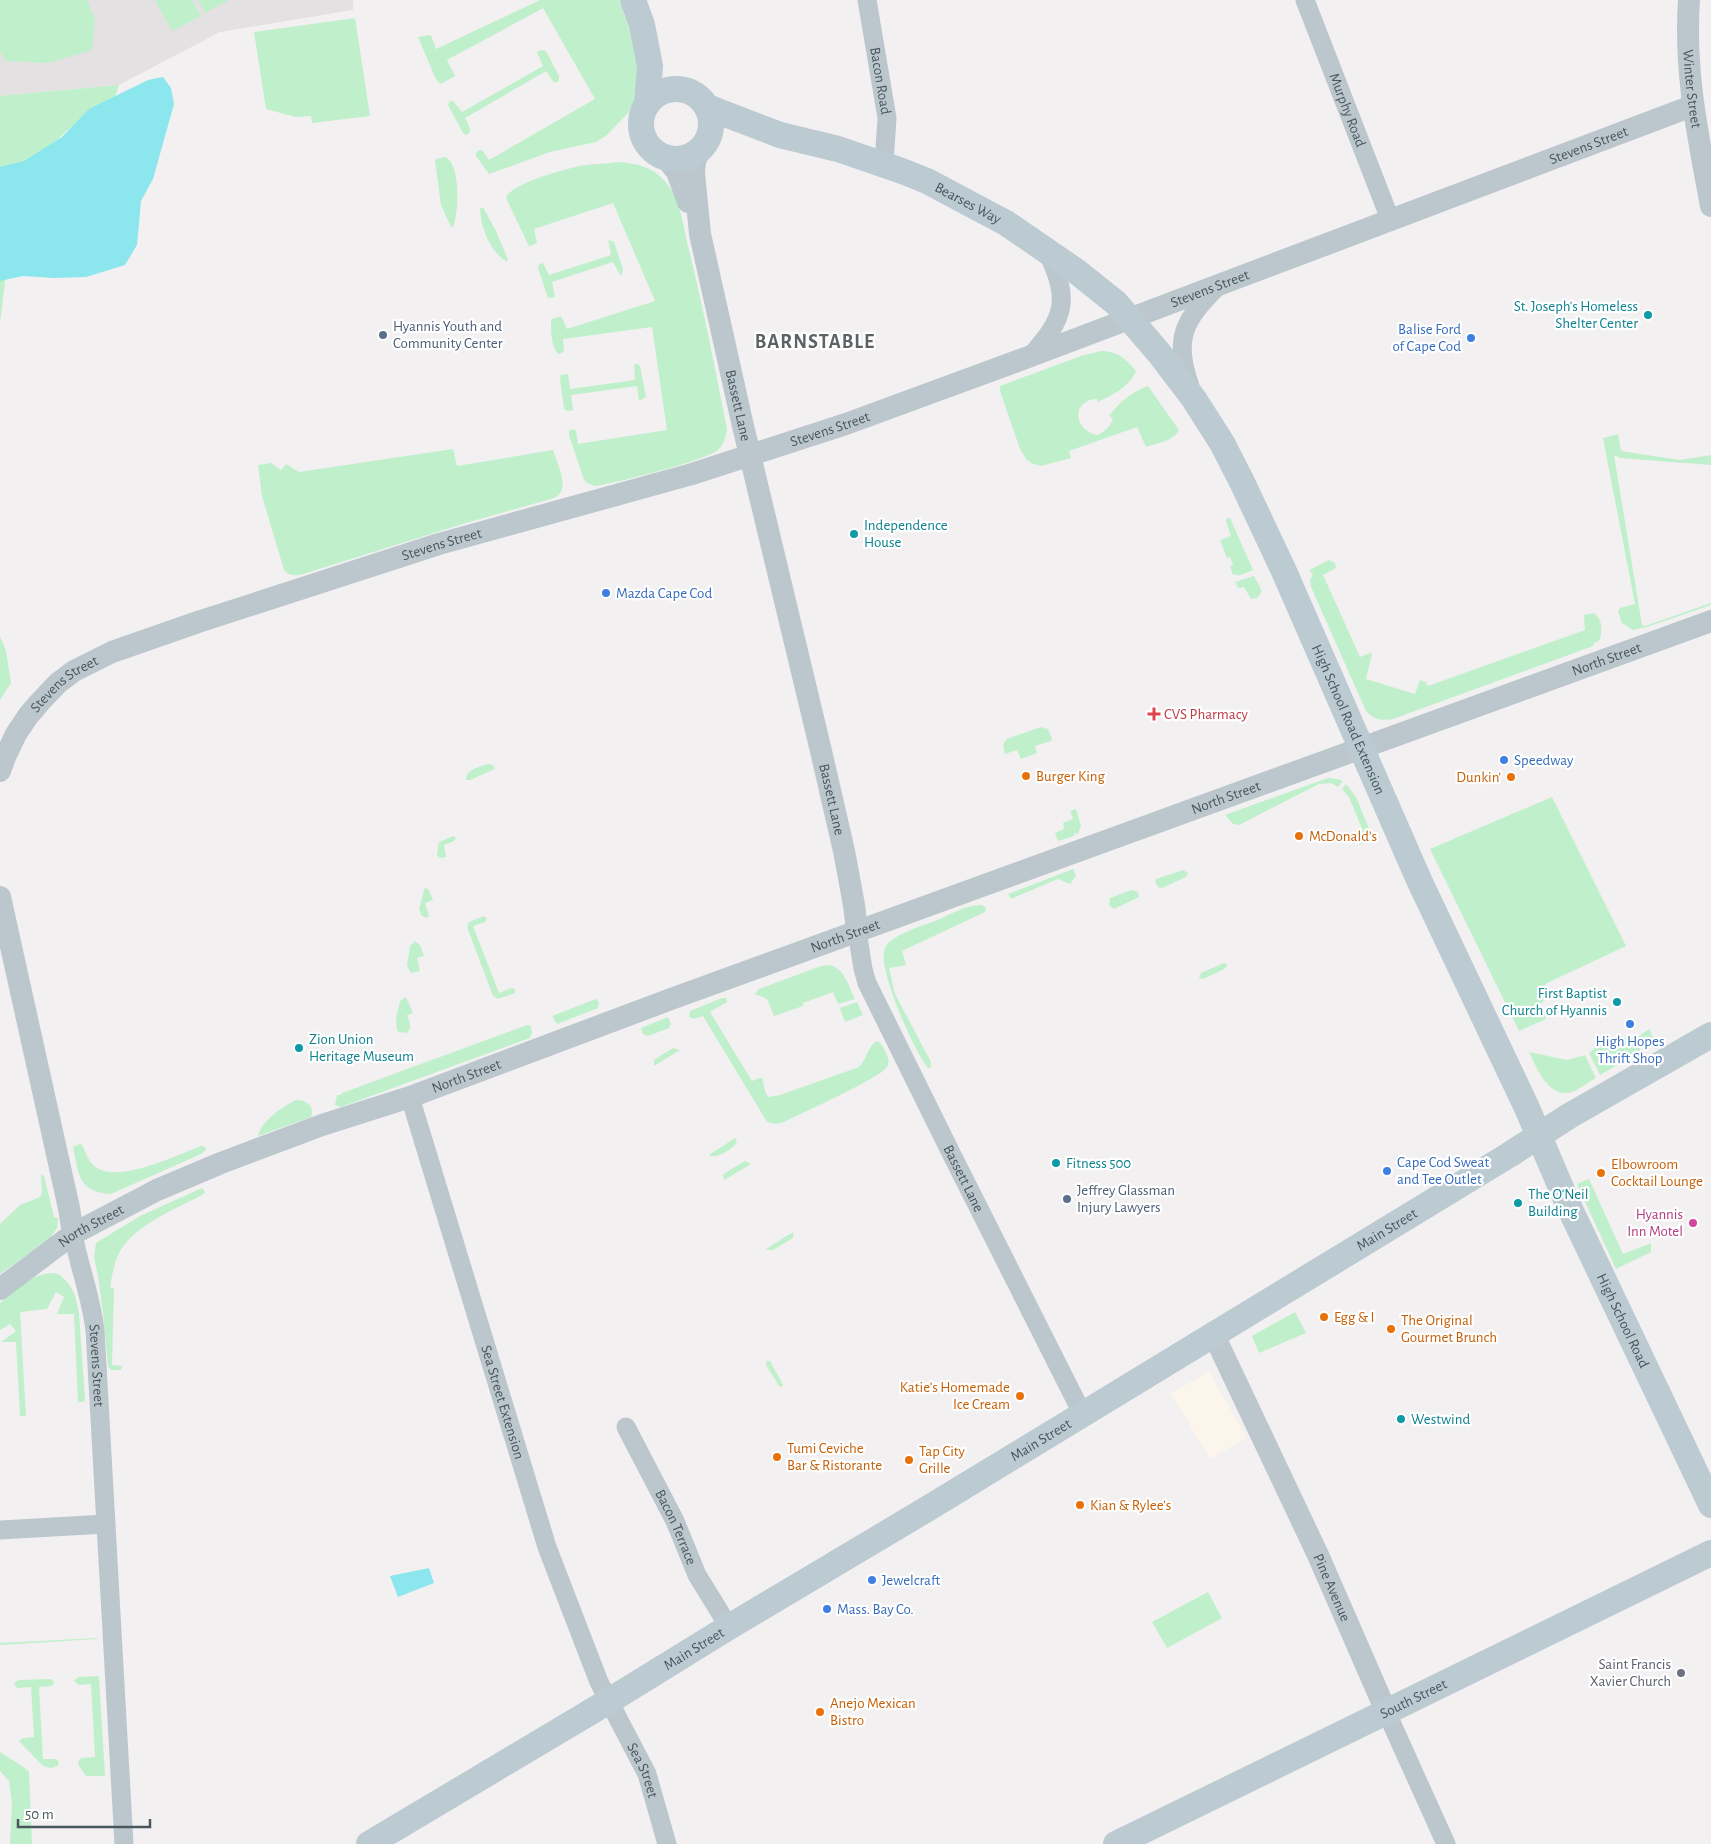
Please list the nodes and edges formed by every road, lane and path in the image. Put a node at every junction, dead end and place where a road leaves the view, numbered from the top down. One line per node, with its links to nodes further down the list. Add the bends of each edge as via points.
1 (633, 0): 5 (main road)
2 (867, 0): 13 (street, Bacon Road, via 887,118)
3 (1304, 0): 15 (street, Murphy Road)
4 (1689, 0): 8 (street, Winter Street)
5 (642, 26): 6 (main road, via 661,62); 7 (main road, via 650,66)
6 (686, 90): 7 (main road, via 678,88 660,92); 9 (main road, via 695,94)
7 (647, 104): 12 (main road, via 641,118 644,139 654,152)
8 (1692, 106): 14 (street, Winter Street); 15 (street, Stevens Street)
9 (708, 108): 10 (main road, Bearses Way); 11 (main road, via 711,127)
10 (780, 135): 11 (main road, Bearses Way); 13 (main road, Bearses Way)
11 (704, 143): 12 (main road, via 692,155); 16 (street, Bassett Lane, via 695,161 694,173)
12 (665, 157): 16 (street, via 681,180)
13 (884, 164): 17 (main road, Bearses Way, via 945,190)
14 (1711, 206)
15 (1390, 219): 18 (street, Stevens Street)
16 (700, 234): 22 (street, Bassett Lane)
17 (1046, 249): 19 (main road, Bearses Way, via 1102,292); 20 (street, via 1058,276 1062,304 1049,335)
18 (1219, 285): 19 (street, Stevens Street); 21 (street, via 1192,315 1183,338 1184,369)
19 (1130, 319): 20 (street, Stevens Street); 21 (main road, High School Road Extension)
20 (1031, 356): 22 (street, Stevens Street)
21 (1194, 399): 24 (main road, High School Road Extension, via 1242,482)
22 (750, 455): 25 (street, Stevens Street, via 440,544 112,652 74,671 40,702 16,734); 27 (street, Bassett Lane, via 844,851)
23 (1711, 621): 24 (street, North Street)
24 (1360, 748): 27 (street, North Street); 30 (main road, High School Road Extension)
25 (0, 771)
26 (1, 905): 31 (street, Stevens Street)
27 (857, 931): 29 (street, North Street); 34 (street, Bassett Lane, via 867,983)
28 (1711, 1036): 30 (main road, Main Street)
29 (410, 1097): 31 (street, North Street, via 198,1172); 41 (street, Sea Street Extension, via 547,1547 594,1672)
30 (1538, 1135): 33 (main road, Main Street); 36 (main road, High School Road)
31 (74, 1234): 32 (street, North Street); 37 (street, Stevens Street, via 95,1330)
32 (0, 1289)
33 (1213, 1334): 34 (main road, Main Street); 42 (street, Pine Avenue, via 1318,1555)
34 (1082, 1413): 40 (main road, Main Street)
35 (626, 1427): 40 (street, Bacon Terrace, via 677,1525 697,1575)
36 (1711, 1505)
37 (106, 1524): 38 (street); 43 (street, Stevens Street)
38 (0, 1530)
39 (1711, 1553): 42 (main road, South Street)
40 (729, 1627): 41 (main road, Main Street)
41 (609, 1701): 44 (main road, Main Street); 45 (street, Sea Street, via 647,1774)
42 (1386, 1711): 46 (main road, South Street); 47 (street, Pine Avenue)
43 (124, 1844)
44 (369, 1844)
45 (667, 1844)
46 (1116, 1844)
47 (1446, 1844)

